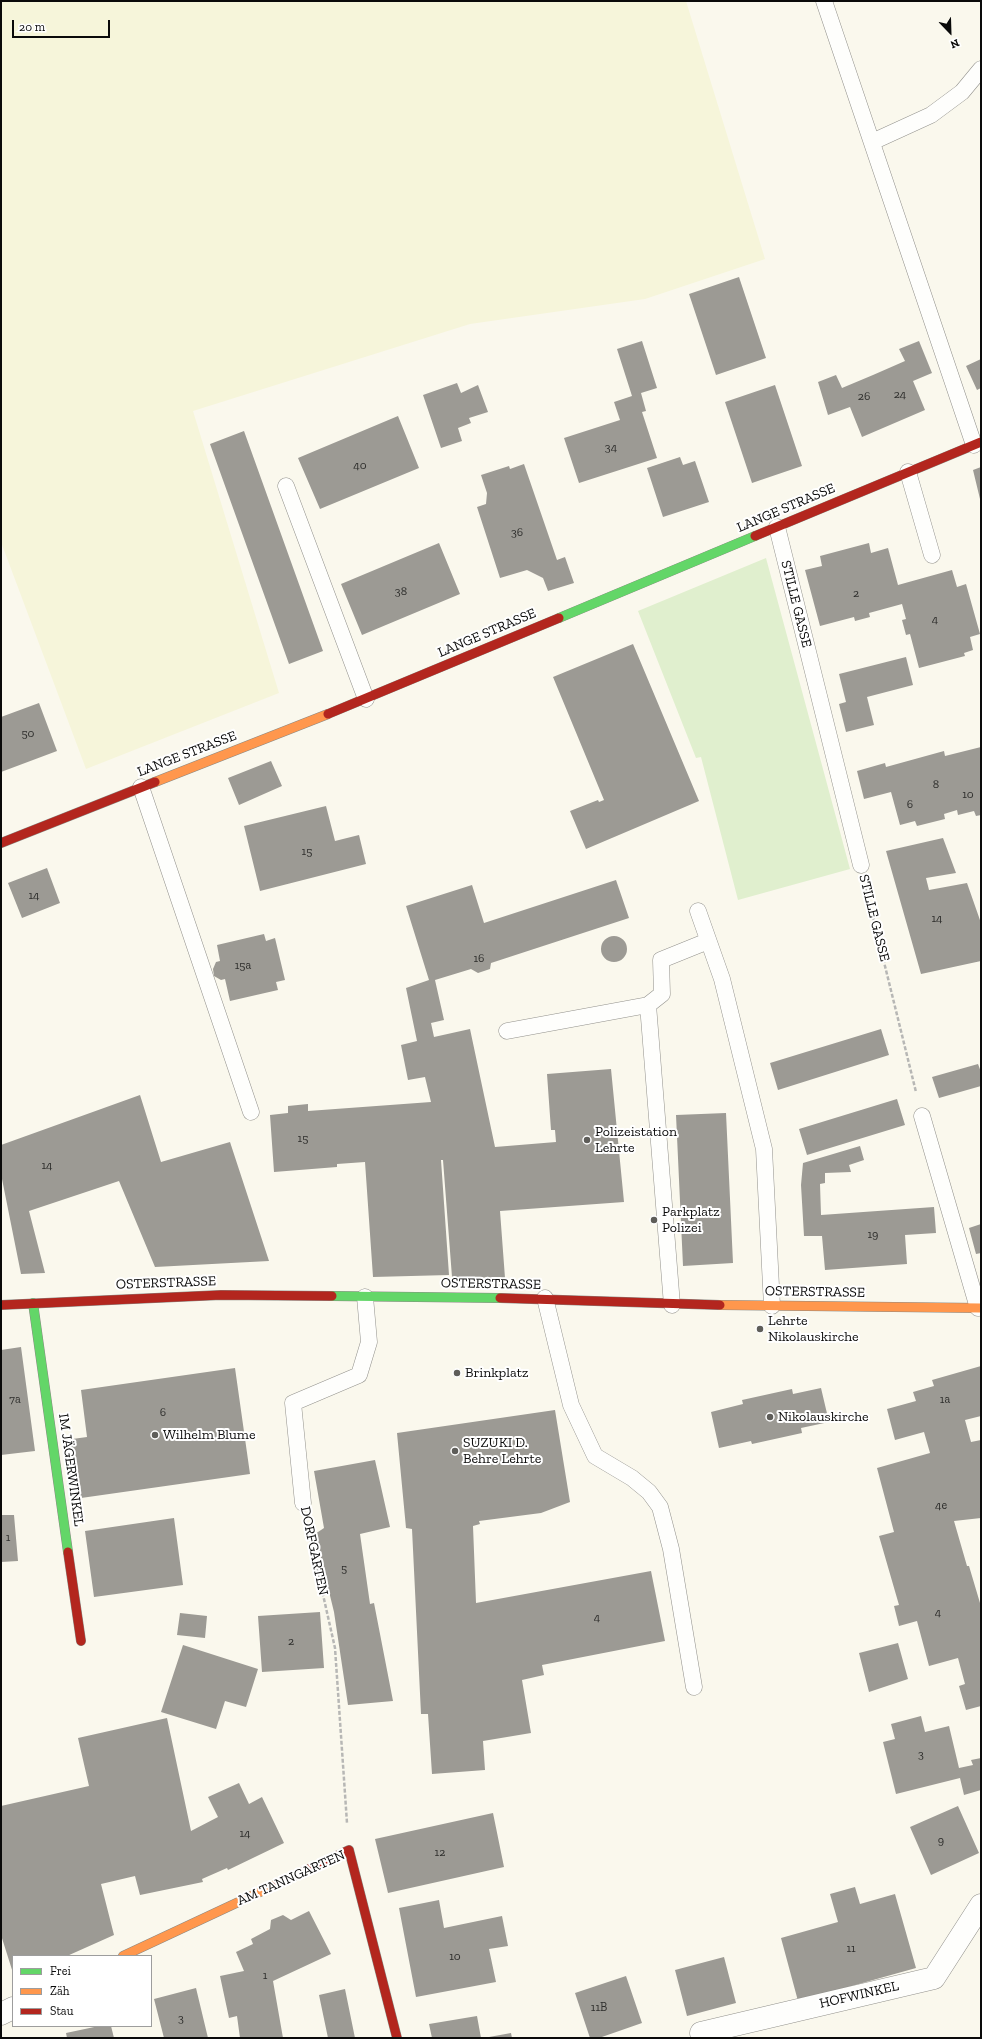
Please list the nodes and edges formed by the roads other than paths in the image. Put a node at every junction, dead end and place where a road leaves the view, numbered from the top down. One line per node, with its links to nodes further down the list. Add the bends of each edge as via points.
1 (824, 1): 3 (lane)
2 (981, 69): 3 (lane, via 962,92 931,116)
3 (872, 142): 4 (lane)
4 (978, 444): 5 (street, LANGE STRASSE)
5 (908, 472): 7 (street, LANGE STRASSE); 8 (lane)
6 (286, 486): 9 (lane)
7 (777, 527): 9 (street, LANGE STRASSE); 12 (lane, STILLE GASSE)
8 (932, 555)
9 (366, 699): 10 (street, LANGE STRASSE)
10 (141, 787): 11 (street, LANGE STRASSE); 17 (lane)
11 (1, 843)
12 (861, 865)
13 (698, 911): 14 (lane)
14 (708, 941): 15 (lane, via 661,960 662,994); 24 (lane, via 722,979 764,1149)
15 (648, 1005): 16 (lane); 23 (lane)
16 (507, 1031)
17 (251, 1112)
18 (922, 1116): 25 (lane)
19 (365, 1297): 20 (street, OSTERSTRASSE); 21 (street, OSTERSTRASSE, via 221,1295); 26 (lane, DORFGARTEN, via 369,1342 359,1375 293,1403)
20 (545, 1298): 23 (street, OSTERSTRASSE); 28 (lane, via 571,1405 595,1456 632,1478 649,1492 660,1507 671,1549)
21 (33, 1303): 22 (street, OSTERSTRASSE); 27 (street, IM JÄGERWINKEL)
22 (1, 1305)
23 (672, 1305): 24 (street, OSTERSTRASSE)
24 (772, 1306): 25 (street, OSTERSTRASSE)
25 (979, 1308)
26 (303, 1504)
27 (81, 1641)
28 (694, 1687)
29 (981, 1906): 33 (street, HOFWINKEL, via 934,1978)
30 (125, 1955): 34 (street, AM TANNGARTEN, via 348,1850)
31 (12, 2008): 32 (street)
32 (1, 2014)
33 (701, 2033)
34 (397, 2038)

